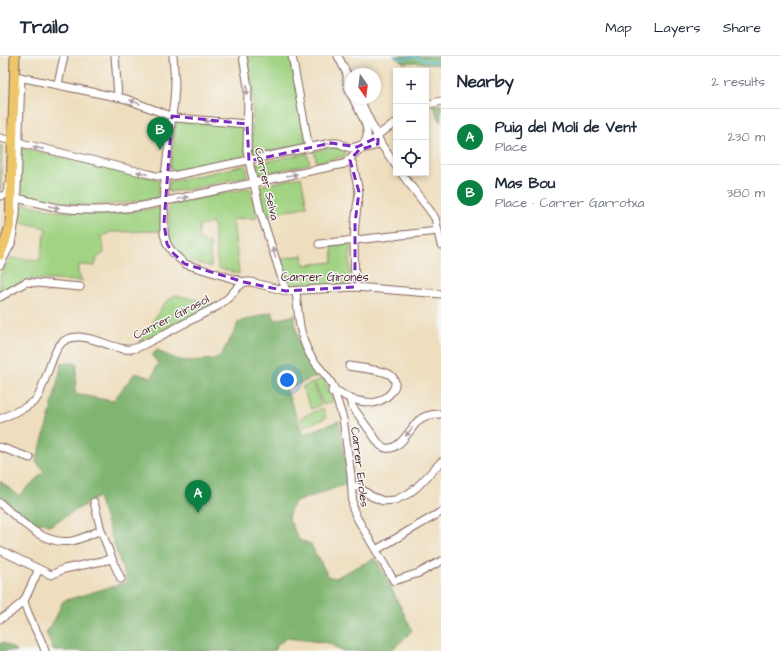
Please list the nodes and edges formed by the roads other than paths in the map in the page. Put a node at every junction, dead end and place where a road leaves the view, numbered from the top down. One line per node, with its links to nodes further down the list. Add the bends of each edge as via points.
1 (15, 56): 10 (main road)
2 (64, 56): 11 (street)
3 (116, 56): 12 (street)
4 (173, 56): 5 (street); 17 (street, via 175,84)
5 (177, 56)
6 (243, 56): 18 (street, Carrer Selva, one-way to 18, via 248,87)
7 (292, 56): 24 (street)
8 (338, 56): 9 (street)
9 (345, 70)
10 (18, 76): 11 (street); 22 (main road)
11 (58, 84): 12 (street)
12 (118, 97): 17 (street, one-way to 12)
13 (441, 101): 16 (street)
14 (356, 104): 23 (street, via 368,130)
15 (362, 104): 21 (street)
16 (429, 105)
17 (172, 116): 18 (street, one-way to 17); 30 (street, Carrer Gironès)
18 (247, 124): 27 (street, Carrer Selva)
19 (393, 126): 21 (street)
20 (0, 138): 22 (street)
21 (378, 138): 23 (street); 25 (street)
22 (16, 143): 29 (main road); 30 (street, one-way to 22); 34 (street)
23 (367, 145): 24 (street, one-way to 24, via 351,148 331,143); 25 (street); 26 (street)
24 (309, 148): 27 (street)
25 (386, 152): 28 (street)
26 (350, 160): 32 (street, one-way to 26, via 344,164); 37 (street, via 359,192)
27 (249, 161): 30 (street); 32 (street, Carrer Selva)
28 (393, 162)
29 (12, 164): 33 (street, via 9,170 8,192); 40 (main road, via 10,225)
30 (165, 176): 35 (street, Carrer Gironès)
31 (404, 176): 36 (street, via 435,218)
32 (253, 183): 35 (street, one-way to 32); 45 (street, Carrer Selva, one-way to 32)
33 (0, 196)
34 (16, 198): 35 (street, one-way to 35, via 59,208 82,210 115,210); 41 (street, via 14,232)
35 (165, 202): 42 (street, Carrer Gironès, via 164,234 166,244 173,253 185,264)
36 (438, 231): 37 (street); 39 (street)
37 (354, 241): 38 (street); 44 (street)
38 (319, 244)
39 (441, 245)
40 (0, 255)
41 (0, 265)
42 (244, 282): 45 (street, Carrer Gironès); 53 (street, Carrer Girasol, via 218,306 136,348 119,348 82,338 64,341 58,348 35,401)
43 (80, 287): 48 (street, via 26,282)
44 (355, 287): 46 (street, Carrer Gironès); 47 (street, Carrer Gironès)
45 (286, 291): 46 (street, Carrer Gironès)
46 (296, 291): 50 (street, Carrer Eroles, via 305,343 310,355)
47 (441, 294)
48 (0, 297)
49 (349, 366): 51 (street, via 388,373 394,378 395,384 392,393 374,403)
50 (336, 391): 51 (street); 57 (street, Carrer Eroles)
51 (350, 400): 52 (street, one-way to 51, via 425,416 397,445 385,448 380,445)
52 (441, 414)
53 (0, 419)
54 (0, 447): 55 (street)
55 (30, 458)
56 (441, 462): 57 (street, via 417,487 395,500 383,501)
57 (352, 484): 63 (street, Carrer Eroles, via 353,509)
58 (94, 502): 61 (street)
59 (0, 503): 61 (street, via 36,533 62,542 73,541)
60 (441, 512): 63 (street)
61 (101, 530): 64 (street)
62 (0, 550): 66 (street)
63 (376, 550): 65 (street, Carrer Eroles, via 394,582)
64 (112, 559): 66 (street, via 51,575); 67 (street)
65 (441, 561)
66 (39, 569): 68 (street)
67 (121, 579)
68 (24, 602): 69 (street); 70 (street)
69 (0, 619)
70 (45, 651)

